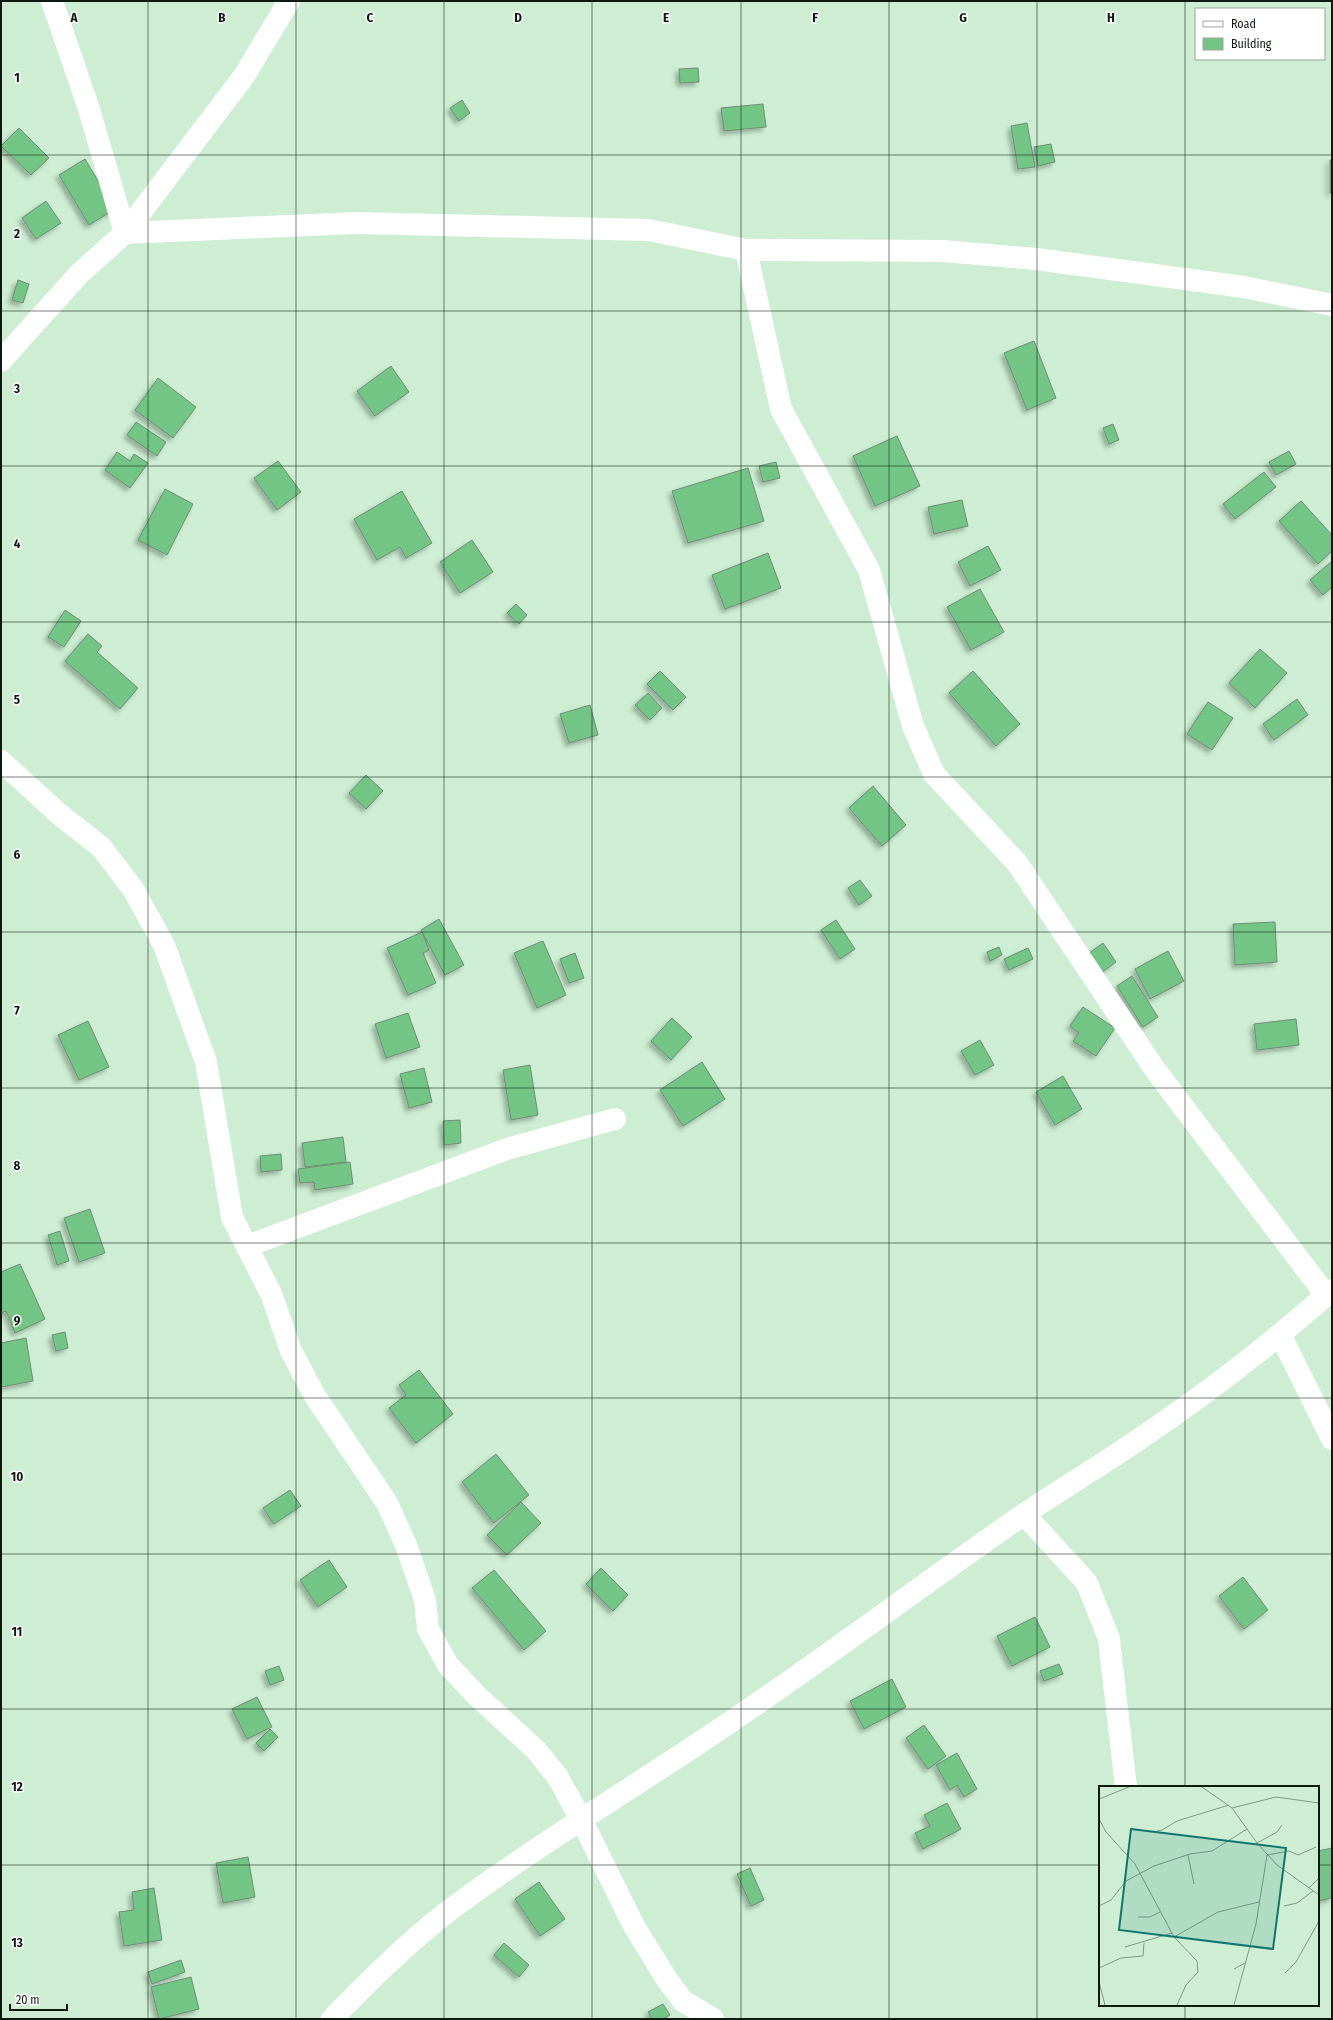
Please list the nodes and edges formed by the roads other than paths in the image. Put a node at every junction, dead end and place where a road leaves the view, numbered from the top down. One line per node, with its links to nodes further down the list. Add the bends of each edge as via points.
1 (52, 1): 3 (street, via 90,109)
2 (289, 1): 3 (street, via 244,76)
3 (126, 233): 4 (street, via 357,223 650,230); 6 (street, via 79,274)
4 (746, 250): 5 (street, via 943,251 1036,259 1244,287); 10 (street, via 781,409 869,570 913,726 934,774 1017,863 1156,1071)
5 (1332, 305)
6 (1, 362)
7 (1, 761): 9 (street, via 101,848 133,889 164,945 206,1062 232,1217)
8 (615, 1119): 9 (street, via 507,1149)
9 (247, 1246): 15 (street, via 272,1296 291,1351 315,1396 387,1504 406,1545 425,1600 428,1629 448,1665 536,1750 557,1776)
10 (1329, 1293): 11 (street)
11 (1280, 1334): 12 (street); 13 (street, via 1227,1376 1135,1442)
12 (1332, 1440)
13 (1024, 1514): 14 (street, via 1087,1583 1109,1639); 15 (street, via 826,1656 701,1742)
14 (1126, 1786)
15 (582, 1819): 16 (street, via 445,1914 377,1972); 17 (street, via 634,1926 666,1978 683,2001)
16 (332, 2019)
17 (713, 2019)

